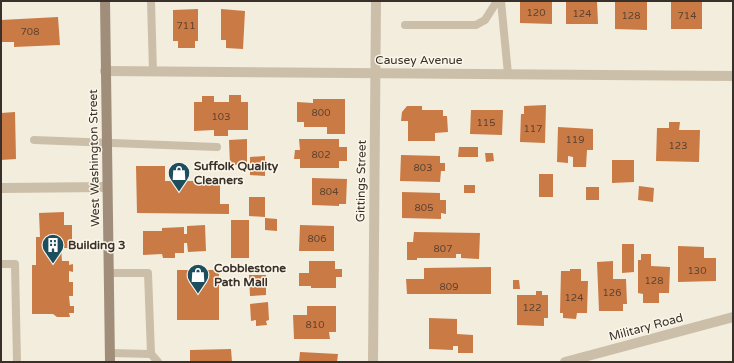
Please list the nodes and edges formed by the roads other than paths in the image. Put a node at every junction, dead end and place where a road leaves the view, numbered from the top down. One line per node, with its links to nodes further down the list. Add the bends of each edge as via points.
1 (105, 1): 7 (main road, West Washington Street)
2 (151, 1): 8 (lane)
3 (376, 1): 9 (street, Gittings Street)
4 (497, 1): 6 (lane, via 485,20 476,24)
5 (500, 1): 10 (lane)
6 (406, 25)
7 (105, 71): 8 (street, Causey Avenue); 13 (main road, West Washington Street)
8 (153, 72): 9 (street, Causey Avenue)
9 (376, 73): 10 (street, Causey Avenue); 24 (street, Gittings Street)
10 (508, 74): 11 (street, Causey Avenue)
11 (733, 76)
12 (34, 140): 13 (lane)
13 (106, 142): 14 (lane); 15 (main road, West Washington Street)
14 (217, 147)
15 (107, 187): 16 (street); 18 (main road, West Washington Street)
16 (1, 188)
17 (1, 264): 22 (lane, via 15,264)
18 (109, 273): 20 (lane, via 148,273); 21 (main road, West Washington Street)
19 (733, 317): 25 (street, Military Road)
20 (151, 354): 21 (lane); 23 (lane)
21 (110, 358)
22 (17, 362)
23 (158, 362)
24 (374, 362)
25 (565, 362)

